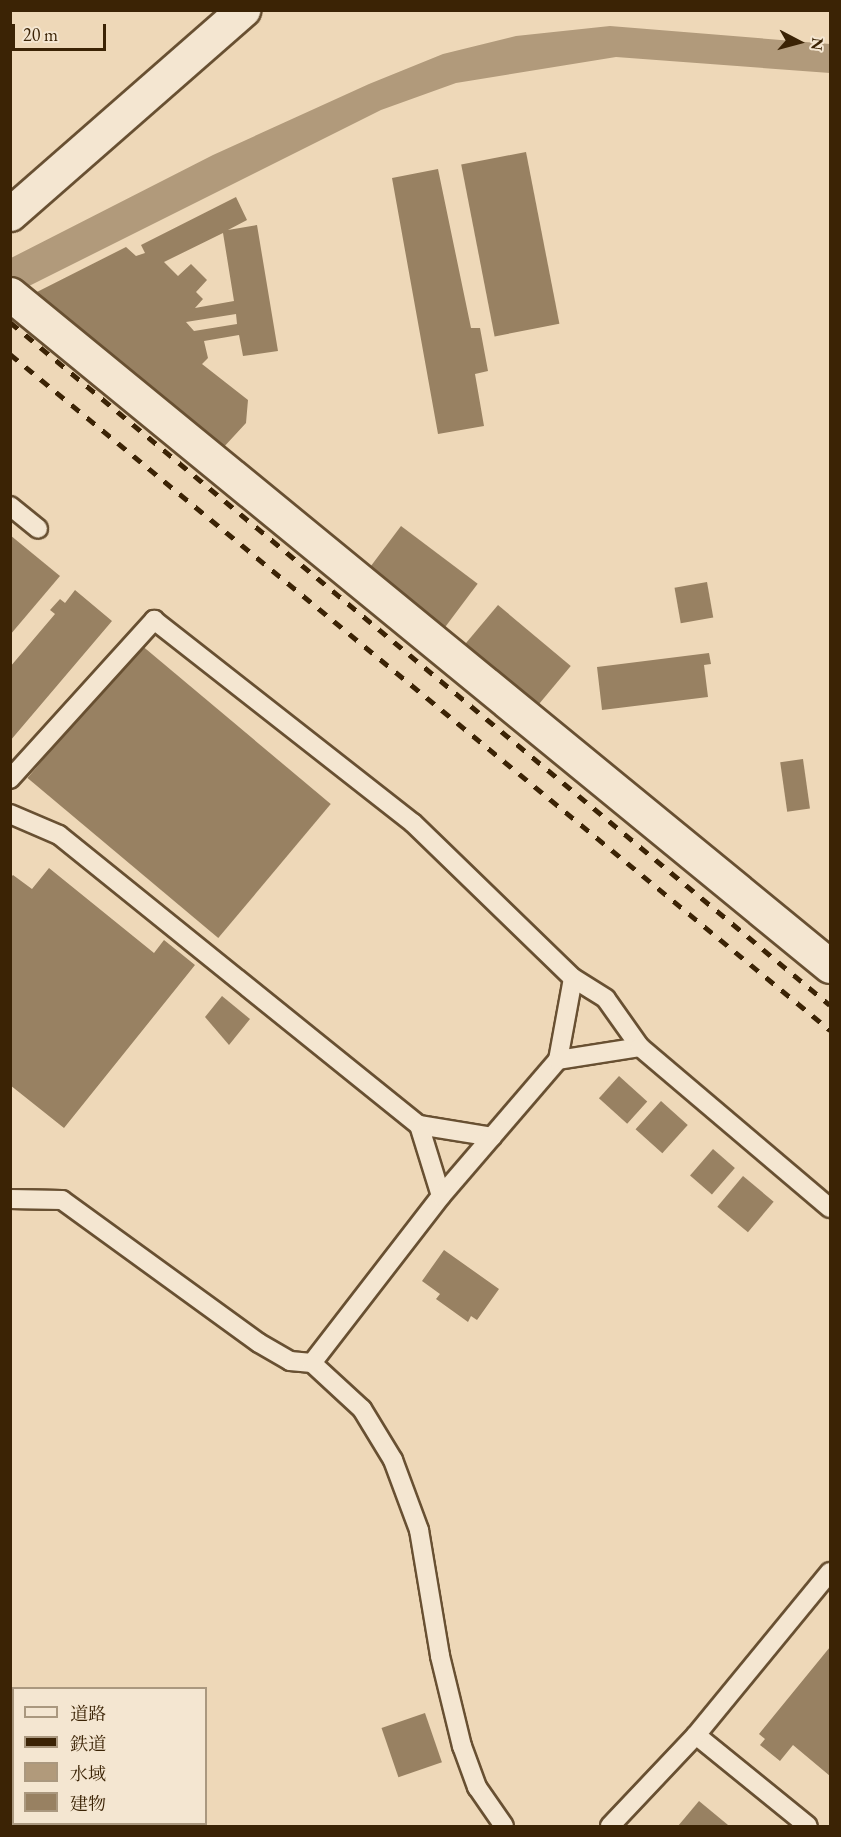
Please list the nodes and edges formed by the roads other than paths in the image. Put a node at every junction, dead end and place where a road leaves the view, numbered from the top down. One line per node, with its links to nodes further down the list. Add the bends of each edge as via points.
1 (243, 10): 2 (street)
2 (10, 214)
3 (14, 297): 8 (street)
4 (10, 506): 5 (lane)
5 (38, 529)
6 (10, 779): 9 (lane, via 154,620 413,823)
7 (10, 814): 12 (lane, via 59,835)
8 (831, 966)
9 (573, 978): 10 (lane, via 606,999); 11 (lane)
10 (640, 1047): 11 (lane); 16 (lane)
11 (558, 1060): 13 (lane)
12 (419, 1125): 13 (lane); 14 (lane)
13 (492, 1137): 14 (lane)
14 (441, 1196): 17 (lane)
15 (10, 1199): 17 (lane, via 62,1200 259,1343 290,1361)
16 (831, 1208)
17 (312, 1363): 20 (lane, via 362,1409 393,1460 419,1530 462,1746 477,1787)
18 (831, 1572): 19 (lane)
19 (696, 1735): 21 (lane); 22 (lane)
20 (504, 1827)
21 (610, 1827)
22 (808, 1827)

